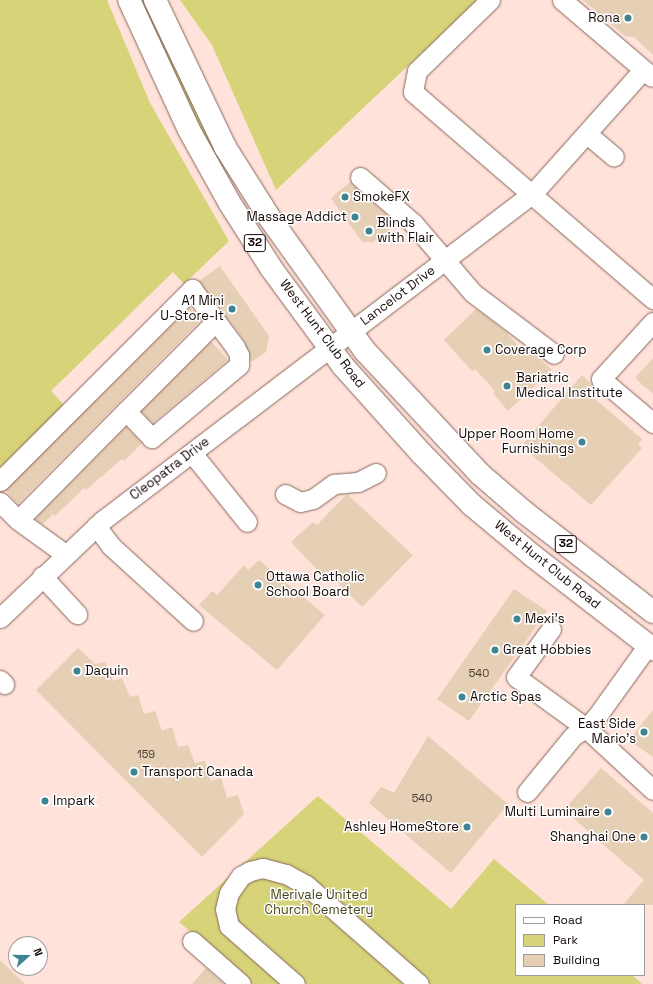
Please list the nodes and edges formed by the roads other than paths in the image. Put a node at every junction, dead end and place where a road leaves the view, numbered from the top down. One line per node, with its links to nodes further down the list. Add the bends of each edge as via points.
1 (129, 0): 15 (main road, West Hunt Club Road / 32, via 189,130 229,202 271,268)
2 (155, 0): 14 (main road, West Hunt Club Road / 32, via 225,147 269,217)
3 (490, 0): 9 (street, via 417,71 413,92)
4 (562, 0): 5 (street)
5 (648, 74): 6 (street, Lancelot Drive)
6 (586, 134): 7 (street); 9 (street, Lancelot Drive)
7 (614, 157)
8 (360, 177): 10 (street, via 413,223)
9 (533, 193): 10 (street, Lancelot Drive); 11 (street)
10 (446, 260): 14 (street, Lancelot Drive); 16 (street, via 473,293)
11 (653, 299)
12 (216, 321): 17 (street); 17 (street, via 235,347 239,355 239,365 152,438); 21 (street, via 192,290)
13 (653, 322): 18 (street, via 601,379)
14 (351, 332): 15 (street, Cleopatra Drive); 29 (main road, West Hunt Club Road / 32, via 393,384 480,474 524,512)
15 (330, 348): 19 (street, Cleopatra Drive); 34 (main road, West Hunt Club Road / 32, via 383,412 472,505 533,556)
16 (554, 354)
17 (126, 410): 24 (street)
18 (653, 423)
19 (192, 453): 25 (street); 26 (street, Cleopatra Drive)
20 (376, 473): 22 (street, via 358,482 334,484 313,499 300,502)
21 (0, 481)
22 (285, 494)
23 (0, 502): 24 (street)
24 (18, 520): 27 (street)
25 (247, 522)
26 (96, 526): 27 (street, Cleopatra Drive); 32 (street, via 111,546)
27 (65, 554): 28 (street, Cleopatra Drive)
28 (42, 576): 30 (street); 31 (street, Cleopatra Drive)
29 (653, 612)
30 (77, 614)
31 (0, 618)
32 (193, 621)
33 (551, 629): 35 (street, via 516,677)
34 (651, 644): 35 (street)
35 (586, 728): 36 (street); 37 (street, via 573,736)
36 (653, 790)
37 (527, 792)
38 (192, 941): 39 (street)
39 (241, 984)
40 (295, 984): 41 (street, via 229,926 225,909 229,893 241,876 250,871 263,868 286,874 306,885)
41 (419, 984)

